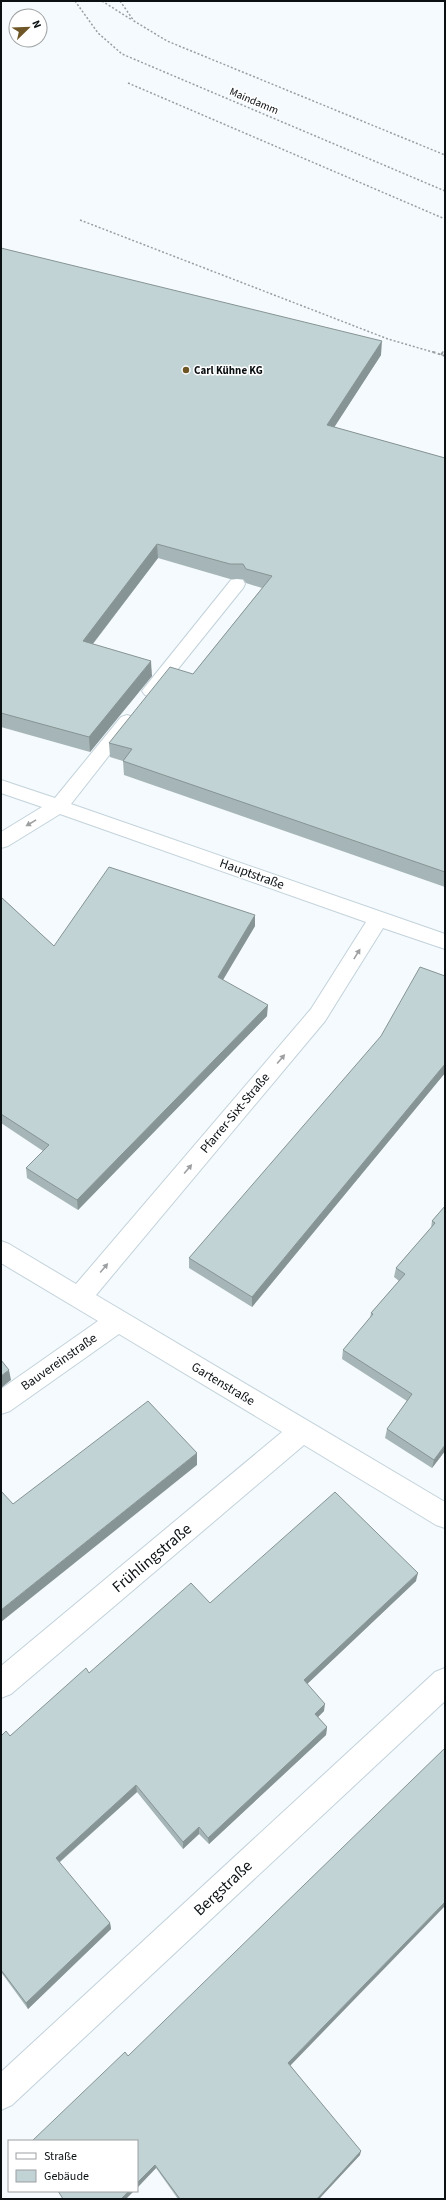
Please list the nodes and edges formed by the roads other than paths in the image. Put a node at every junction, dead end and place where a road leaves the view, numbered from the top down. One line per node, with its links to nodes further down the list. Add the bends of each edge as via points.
1 (237, 584): 3 (street)
2 (1, 786): 3 (street, Hauptstraße)
3 (60, 805): 4 (street, one-way to 4); 5 (street, Hauptstraße)
4 (1, 841)
5 (378, 920): 6 (street, Hauptstraße); 8 (street, Pfarrer-Sixt-Straße, one-way to 5, via 318,1015)
6 (445, 942)
7 (1, 1251): 8 (street, Gartenstraße)
8 (79, 1298): 9 (street, Gartenstraße)
9 (118, 1321): 10 (street, Bauvereinstraße); 11 (street, Gartenstraße)
10 (1, 1403)
11 (302, 1431): 12 (street, Gartenstraße); 14 (street, Frühlingstraße)
12 (445, 1516)
13 (445, 1682): 15 (street, Bergstraße)
14 (1, 1684)
15 (1, 2094)

